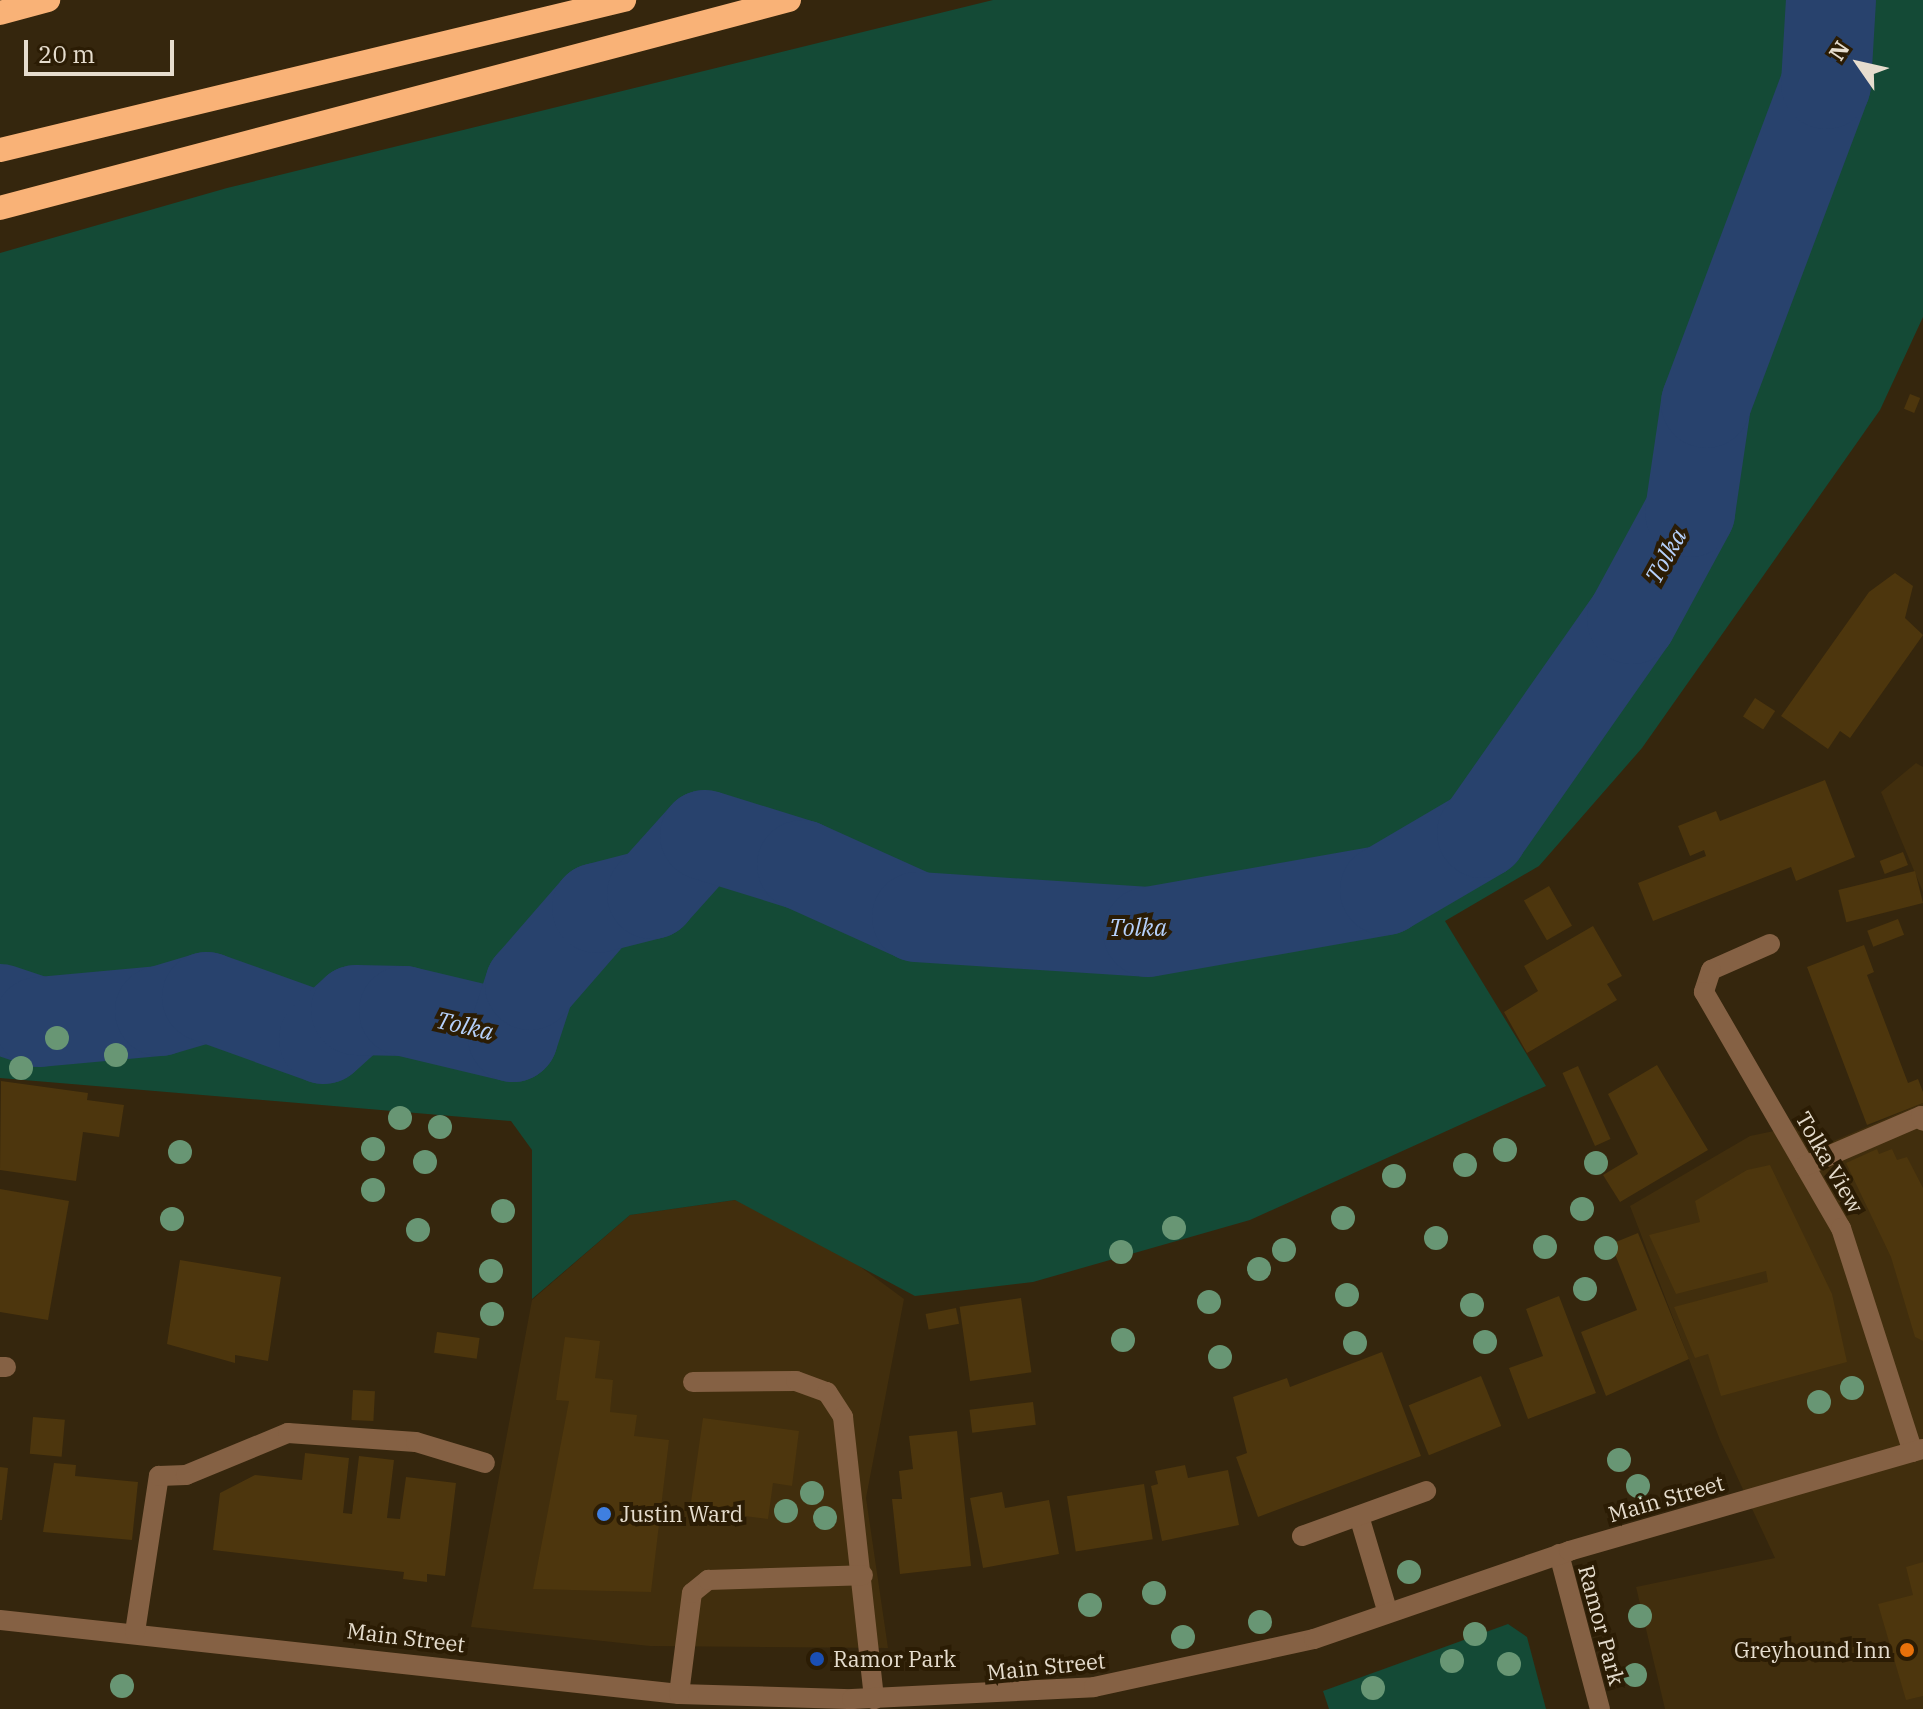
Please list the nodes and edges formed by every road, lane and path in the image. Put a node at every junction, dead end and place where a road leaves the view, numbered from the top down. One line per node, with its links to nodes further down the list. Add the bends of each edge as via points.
1 (48, 0): 4 (highway)
2 (624, 0): 5 (highway)
3 (789, 0): 6 (highway)
4 (0, 13)
5 (0, 150)
6 (0, 208)
7 (1770, 944): 9 (street, Tolka View, via 1711,970 1704,992)
8 (1923, 1121): 9 (street, via 1921,1116)
9 (1805, 1166): 11 (street, Tolka View, via 1841,1228)
10 (693, 1382): 17 (street, via 796,1381 827,1392 843,1417)
11 (1918, 1450): 16 (street, Main Street)
12 (485, 1463): 20 (street, via 416,1442 288,1433 186,1475 159,1476)
13 (1426, 1491): 14 (street)
14 (1359, 1516): 15 (street); 18 (street)
15 (1302, 1536)
16 (1559, 1554): 18 (street, Main Street); 23 (street, Ramor Park)
17 (863, 1575): 21 (street, via 708,1580 692,1593); 22 (street)
18 (1388, 1613): 22 (street, Main Street, via 1314,1639 1094,1687)
19 (0, 1620): 20 (street, Main Street)
20 (135, 1632): 21 (street, Main Street)
21 (679, 1694): 22 (street, Main Street)
22 (874, 1699)
23 (1600, 1709)

